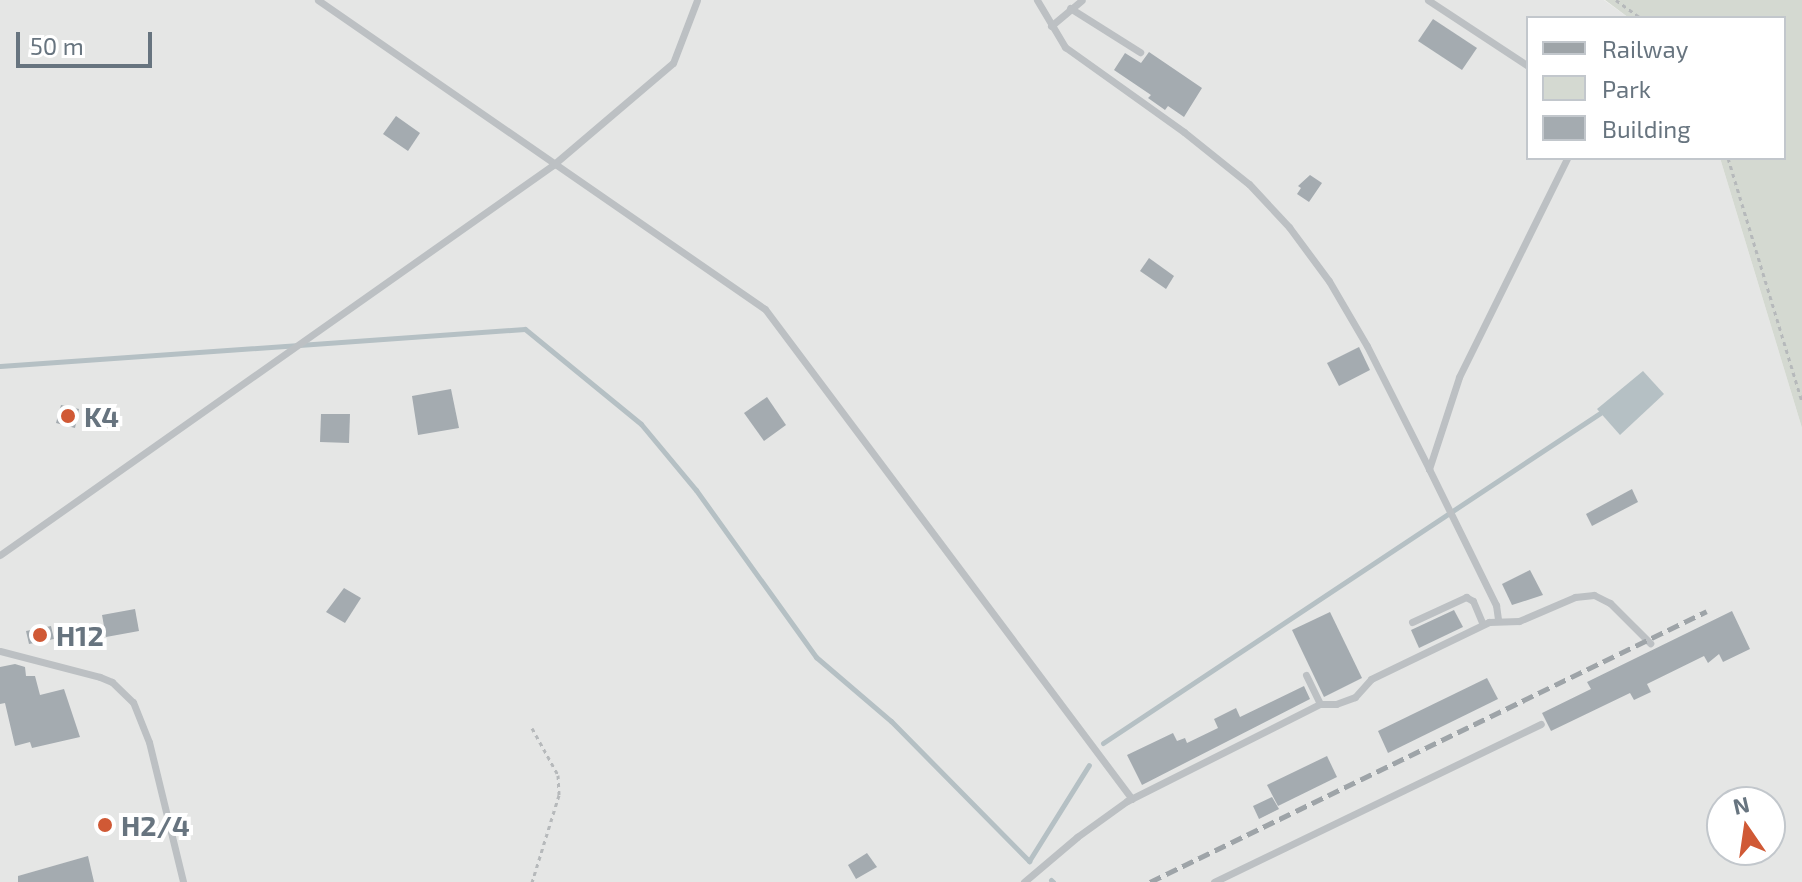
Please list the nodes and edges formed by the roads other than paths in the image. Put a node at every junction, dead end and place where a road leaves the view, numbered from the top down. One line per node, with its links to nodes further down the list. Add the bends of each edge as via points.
1 (318, 0): 11 (lane)
2 (697, 0): 11 (lane, via 673,63)
3 (1037, 0): 7 (lane)
4 (1082, 0): 6 (lane)
5 (1428, 0): 9 (lane)
6 (1070, 8): 7 (lane); 8 (lane)
7 (1051, 26): 12 (lane, via 1065,47 1249,184 1289,227 1367,346)
8 (1140, 52)
9 (1526, 65)
10 (1566, 160): 12 (lane, via 1459,377)
11 (553, 165): 13 (lane); 22 (lane, via 774,318)
12 (1429, 469): 14 (lane, via 1496,605)
13 (0, 555)
14 (1498, 620): 16 (lane); 17 (lane, via 1519,621 1575,597 1594,595 1610,603)
15 (1412, 622): 16 (lane, via 1466,597)
16 (1483, 624): 20 (lane, via 1371,679 1355,697)
17 (1650, 643)
18 (0, 651): 23 (lane, via 100,677 133,702 149,742)
19 (1306, 675): 20 (lane)
20 (1320, 704): 22 (lane)
21 (1541, 724): 25 (lane)
22 (1132, 799): 24 (lane)
23 (183, 882)
24 (1024, 882)
25 (1214, 882)

